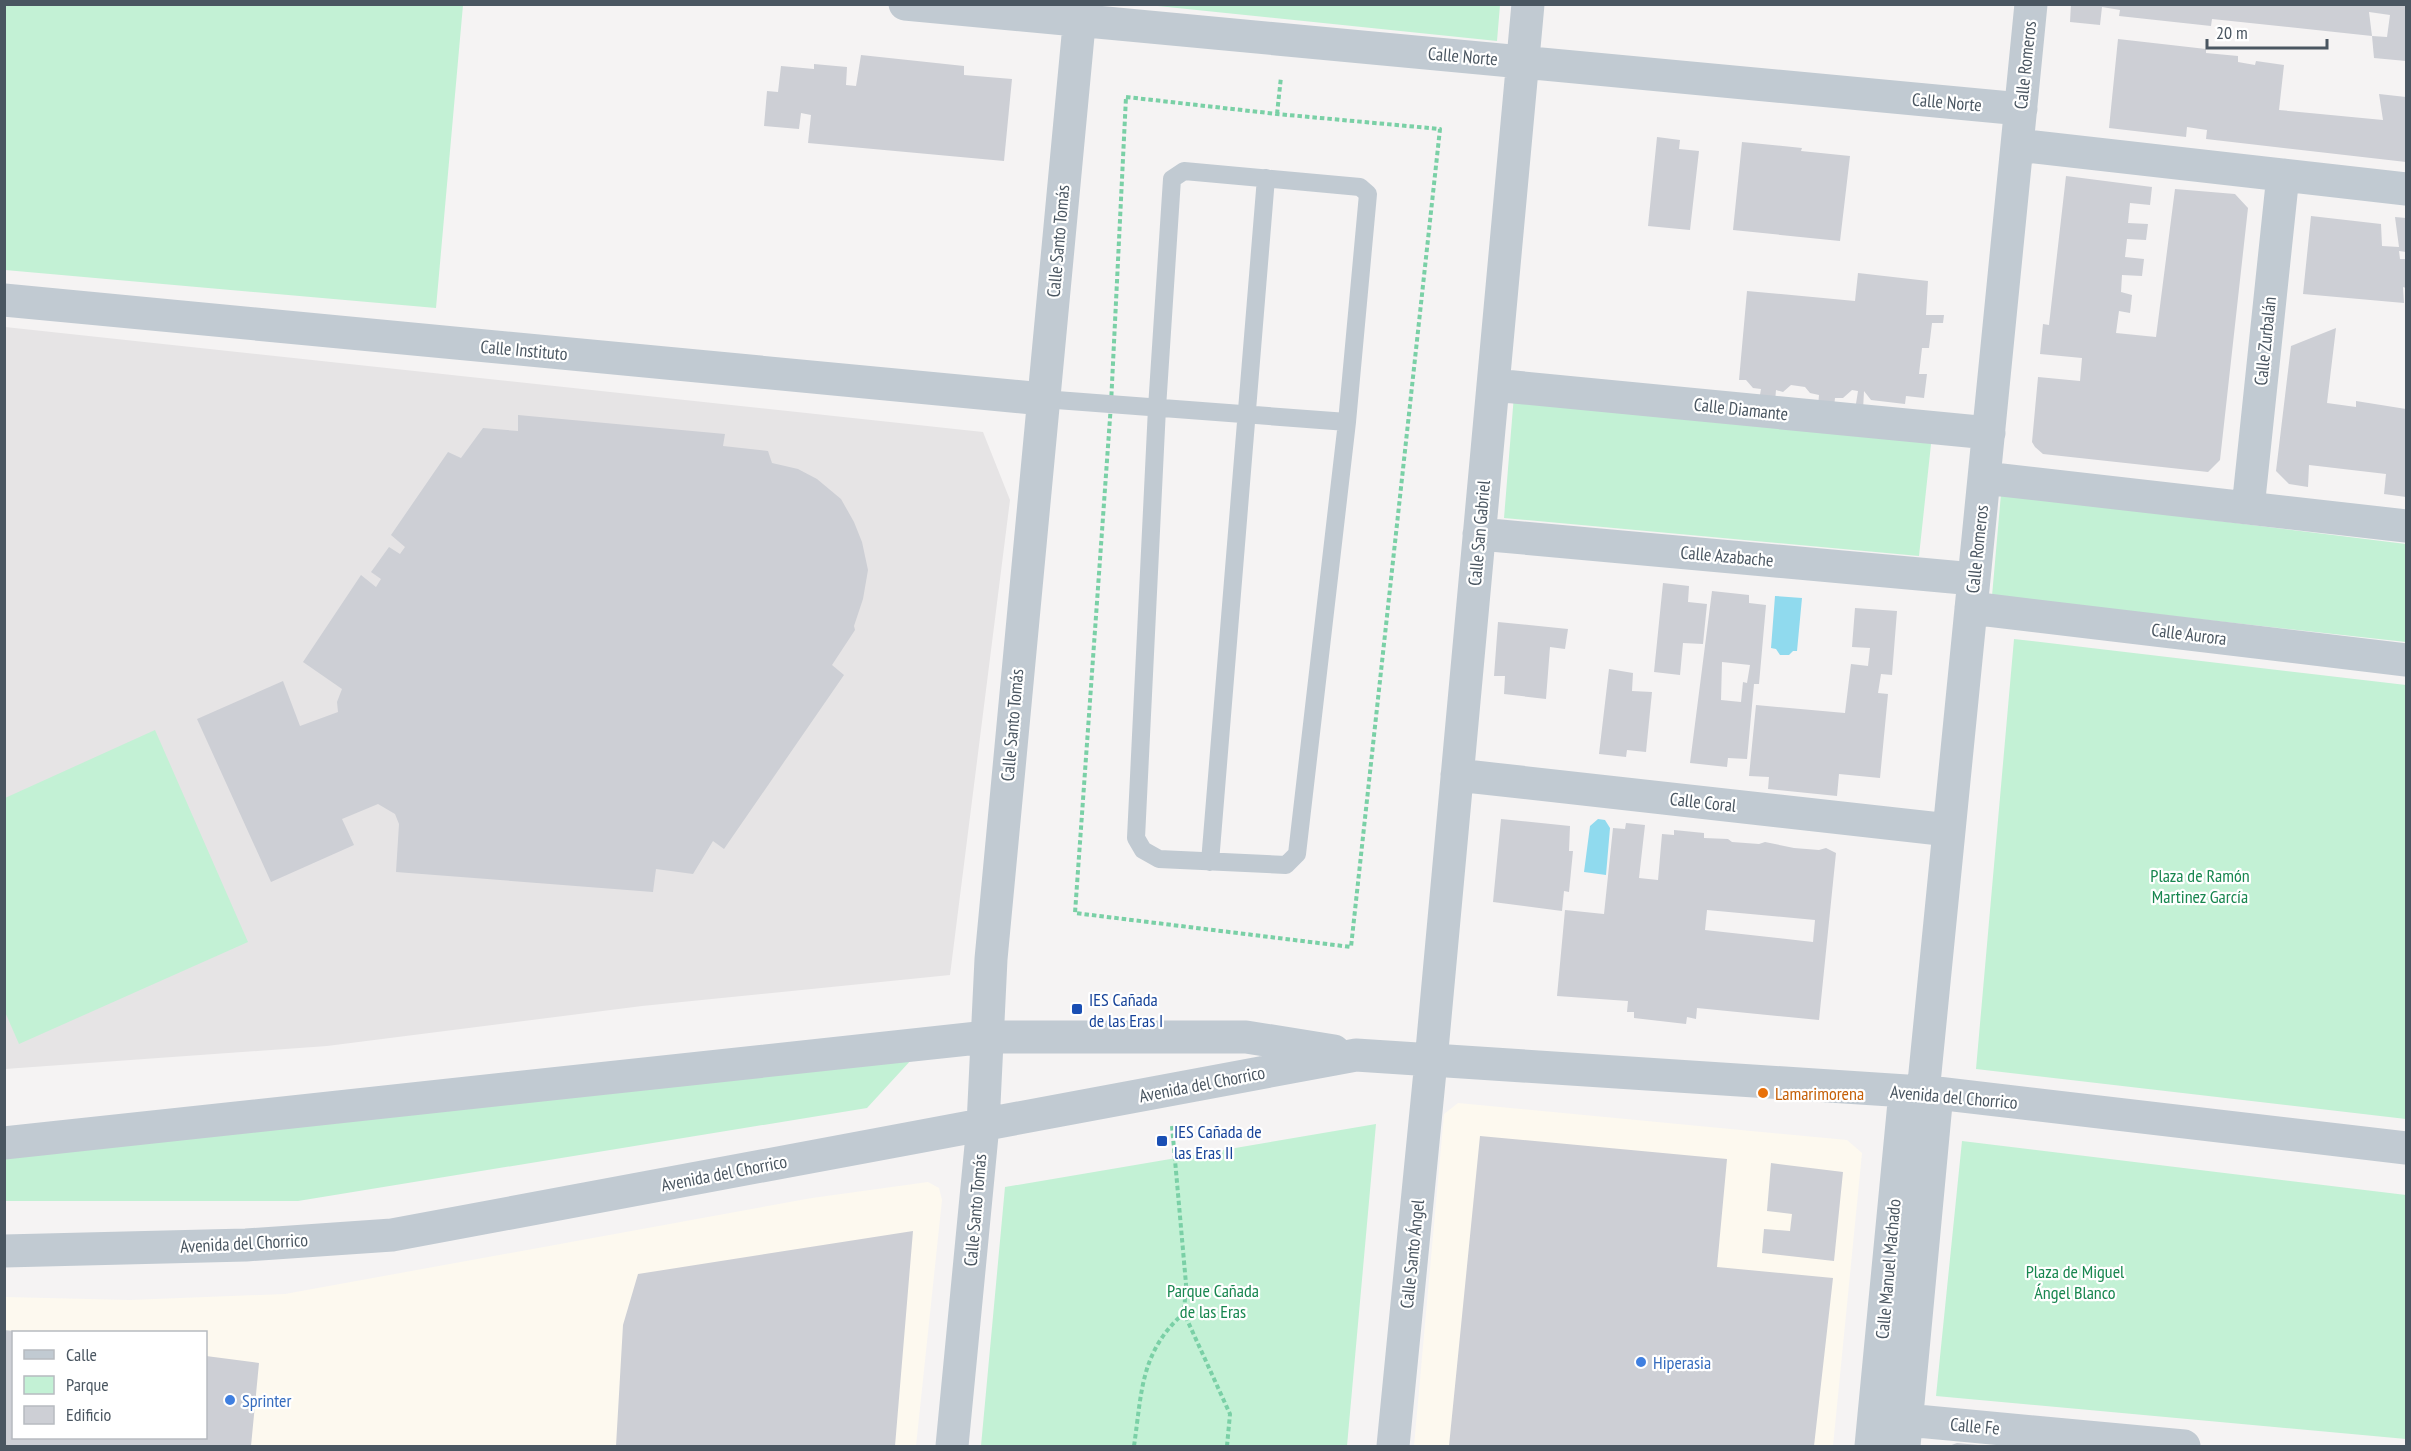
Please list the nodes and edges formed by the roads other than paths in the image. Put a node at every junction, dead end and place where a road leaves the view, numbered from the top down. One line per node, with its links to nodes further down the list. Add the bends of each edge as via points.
1 (905, 4): 4 (street, Calle Norte)
2 (1528, 4): 5 (street, Calle San Gabriel)
3 (2031, 4): 6 (street, Calle Romeros)
4 (1080, 13): 5 (street, Calle Norte); 13 (street, Calle Santo Tomás)
5 (1523, 62): 6 (street, Calle Norte); 12 (street, Calle San Gabriel)
6 (2021, 109): 7 (street, Calle Romeros)
7 (2017, 145): 8 (street); 17 (street, Calle Romeros)
8 (2283, 175): 10 (street); 19 (street, Calle Zurbalán)
9 (1266, 178): 14 (lane, via 1184,171 1172,179); 15 (lane); 16 (lane, via 1360,187 1368,194)
10 (2406, 189)
11 (4, 300): 13 (street, Calle Instituto)
12 (1493, 385): 17 (street, Calle Diamante); 21 (street, Calle San Gabriel)
13 (1043, 399): 14 (lane); 27 (street, Calle Santo Tomás, via 990,959)
14 (1157, 408): 15 (lane); 26 (lane, via 1136,838 1143,850 1159,859)
15 (1248, 415): 16 (lane); 26 (lane)
16 (1347, 422): 26 (lane, via 1297,854 1286,865)
17 (1989, 433): 18 (street, Calle Romeros)
18 (1984, 478): 19 (street); 22 (street, Calle Romeros)
19 (2247, 508): 20 (street)
20 (2406, 526)
21 (1479, 534): 22 (street, Calle Azabache); 24 (street, Calle San Gabriel)
22 (1973, 594): 23 (street, Calle Aurora); 25 (street, Calle Romeros)
23 (2406, 660)
24 (1457, 774): 25 (street, Calle Coral); 29 (street, Calle San Gabriel)
25 (1949, 830): 30 (street, Calle Romeros)
26 (1210, 862)
27 (987, 1037): 28 (street, via 1246,1037); 31 (street, Calle Santo Tomás); 32 (street)
28 (1356, 1055): 29 (street, Avenida del Chorrico); 31 (street, Avenida del Chorrico)
29 (1431, 1061): 30 (street, Avenida del Chorrico); 38 (street, Calle Santo Ángel)
30 (1922, 1092): 33 (street, Avenida del Chorrico); 35 (street, Calle Manuel Machado); 36 (street, Calle Manuel Machado)
31 (983, 1125): 34 (street, Avenida del Chorrico, via 392,1235 246,1245); 37 (street, Calle Santo Tomás)
32 (4, 1143)
33 (2406, 1148)
34 (4, 1251)
35 (1873, 1432): 36 (street, Calle Fe)
36 (1905, 1433): 39 (street, Calle Fe)
37 (952, 1446)
38 (1394, 1446)
39 (2184, 1446)

